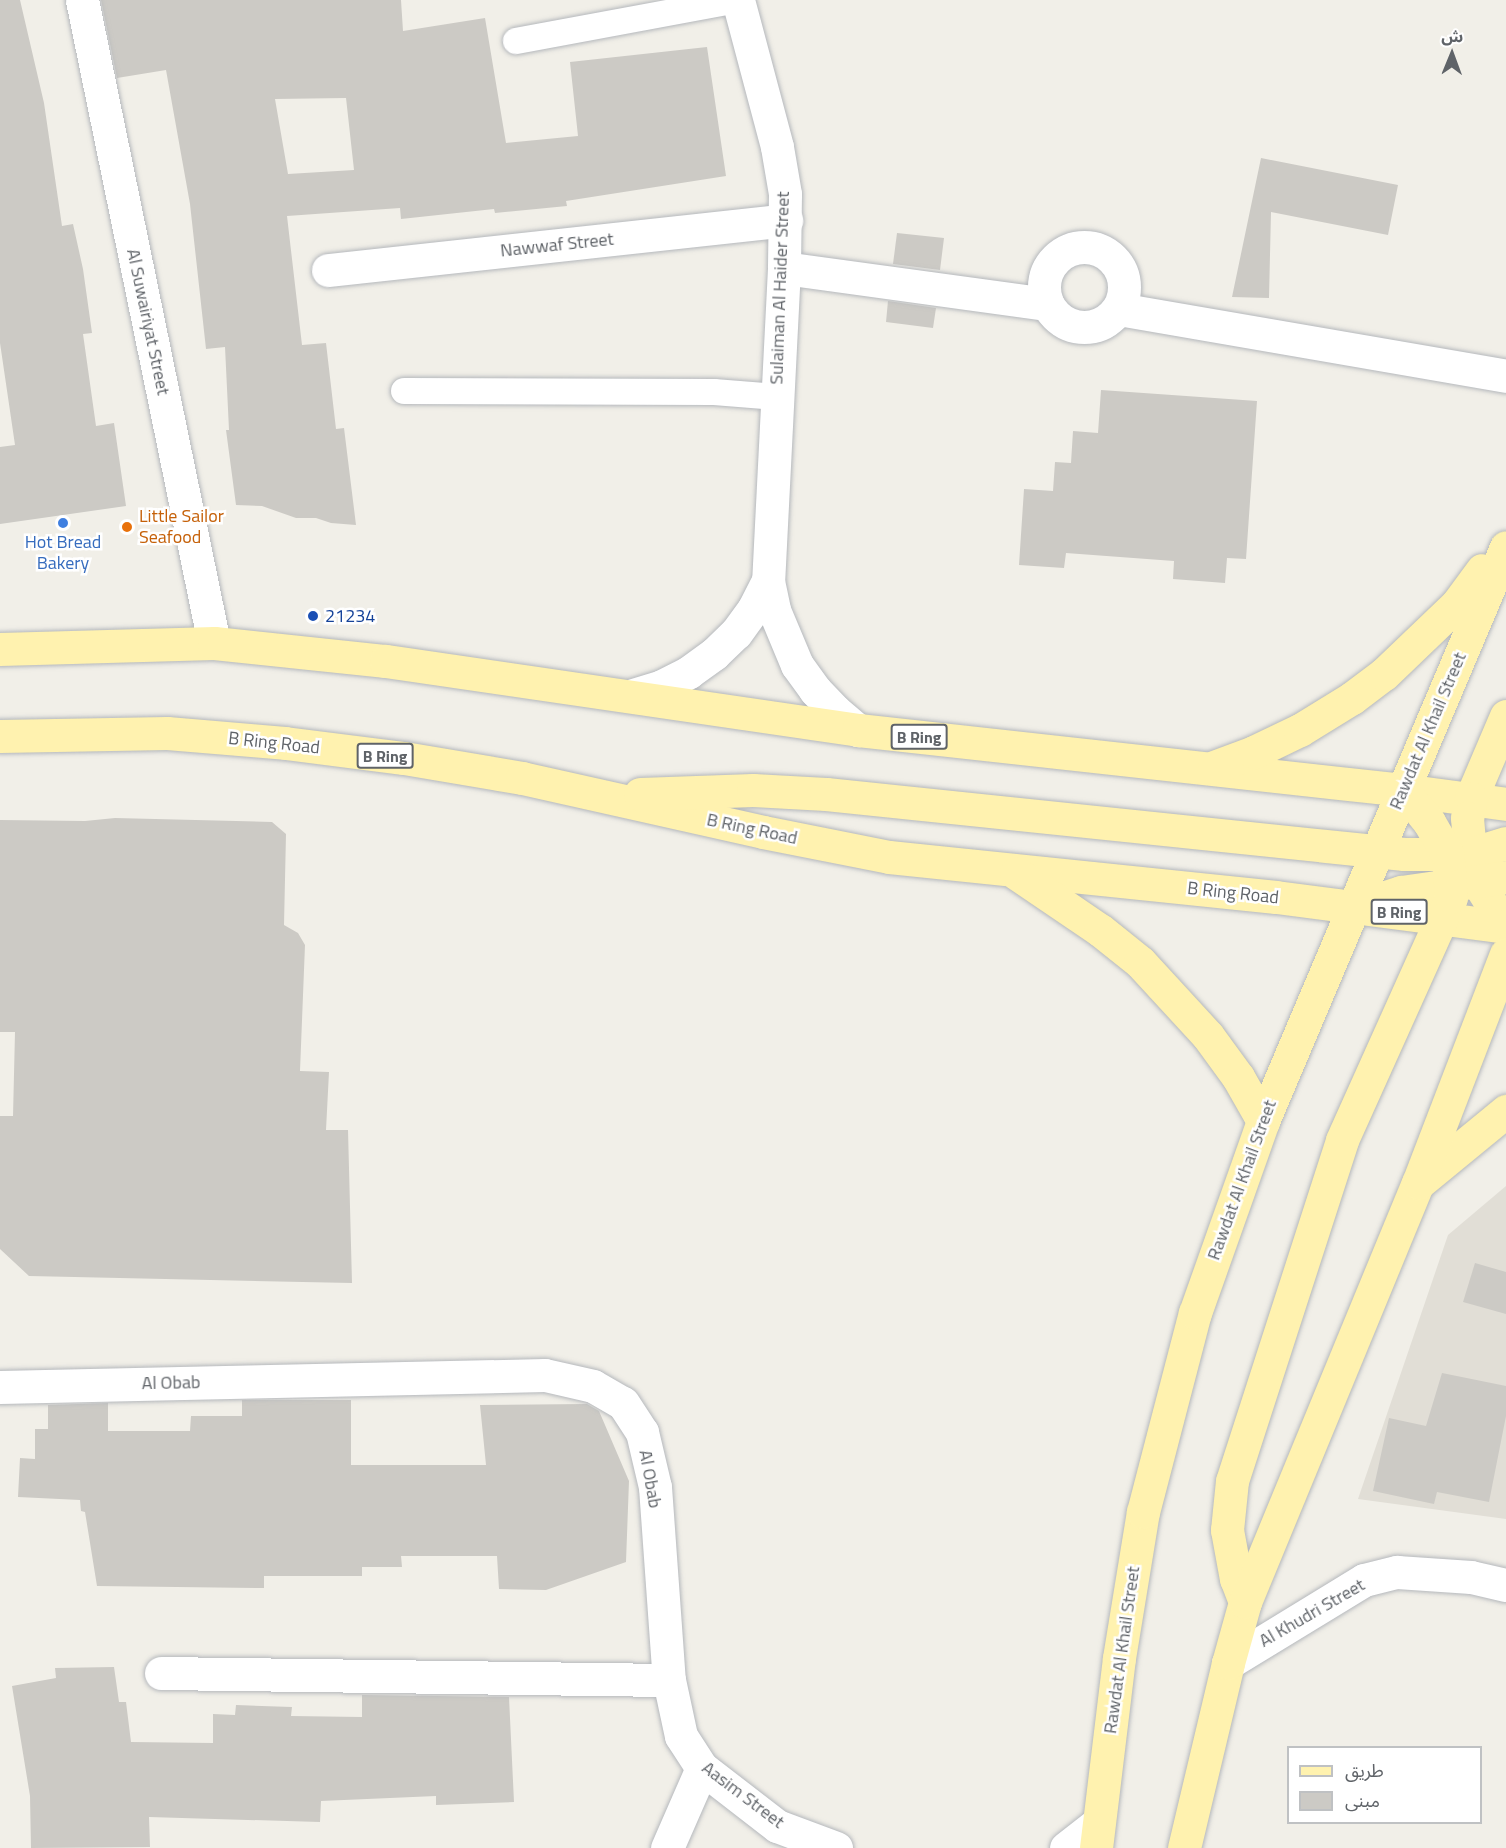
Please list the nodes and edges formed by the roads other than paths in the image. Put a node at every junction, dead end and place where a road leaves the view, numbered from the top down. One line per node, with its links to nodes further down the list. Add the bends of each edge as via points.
1 (81, 0): 15 (street, Al Suwairiyat Street)
2 (738, 0): 3 (lane); 4 (street, Sulaiman Al Haider Street, via 777,147)
3 (516, 41)
4 (786, 220): 5 (street, Sulaiman Al Haider Street); 6 (street, Nawwaf Street)
5 (784, 268): 7 (street); 11 (street, Sulaiman Al Haider Street)
6 (328, 270)
7 (1048, 304): 8 (street, via 1062,321 1082,328 1103,323); 8 (street, via 1044,283 1052,263 1063,253 1083,246 1110,255 1119,267 1125,288)
8 (1119, 309): 9 (street)
9 (1506, 376)
10 (404, 391): 11 (lane, via 714,392)
11 (777, 397): 14 (street, Sulaiman Al Haider Street)
12 (1506, 537): 21 (main road, via 1457,604 1384,674 1300,730)
13 (1506, 547): 22 (main road, Rawdat Al Khail Street)
14 (768, 581): 17 (street, Sulaiman Al Haider Street, via 736,633 714,654 680,677); 19 (street, Sulaiman Al Haider Street, via 777,619 797,665 814,690)
15 (214, 643): 16 (main road, B Ring); 17 (main road, B Ring, via 386,660)
16 (0, 649)
17 (633, 695): 19 (main road, B Ring)
18 (1506, 716): 24 (main road)
19 (858, 730): 21 (main road, B Ring)
20 (0, 736): 23 (main road, B Ring Road / B Ring, via 167,733 285,743 522,778)
21 (1207, 770): 22 (main road, B Ring)
22 (1403, 790): 24 (main road, B Ring); 27 (main road, Rawdat Al Khail Street); 28 (main road)
23 (605, 797): 27 (main road, via 679,790 826,794); 29 (main road, B Ring Road / B Ring, via 889,857)
24 (1471, 798): 25 (main road, B Ring); 28 (main road, via 1467,818)
25 (1506, 804)
26 (1506, 843): 28 (main road)
27 (1376, 851): 28 (main road); 30 (main road, Rawdat Al Khail Street)
28 (1471, 870): 30 (main road); 31 (main road, via 1451,897); 32 (main road)
29 (1012, 871): 30 (main road, B Ring Road / B Ring); 36 (main road, via 1140,962 1208,1036)
30 (1354, 906): 31 (main road, B Ring Road / B Ring); 36 (main road, Rawdat Al Khail Street)
31 (1443, 918): 33 (main road, B Ring Road / B Ring); 40 (main road, via 1342,1140 1232,1481 1227,1530 1234,1571)
32 (1506, 921)
33 (1506, 927)
34 (1506, 954): 37 (main road)
35 (1506, 1111): 37 (main road)
36 (1263, 1120): 45 (main road, Rawdat Al Khail Street, via 1195,1313 1143,1512 1119,1658)
37 (1418, 1183): 40 (main road)
38 (0, 1387): 43 (street, Al Obab, via 545,1375 593,1386 623,1403 642,1432 655,1487)
39 (1506, 1585): 41 (street, Al Khudri Street, via 1471,1577 1397,1572 1364,1580)
40 (1245, 1602): 41 (main road)
41 (1228, 1663): 49 (main road)
42 (161, 1673): 43 (street)
43 (669, 1680): 44 (street, Aasim Street, via 681,1736)
44 (702, 1768): 46 (street); 47 (street, Aasim Street, via 777,1826)
45 (1097, 1836): 48 (street)
46 (667, 1848)
47 (836, 1848)
48 (1066, 1848)
49 (1184, 1848)

